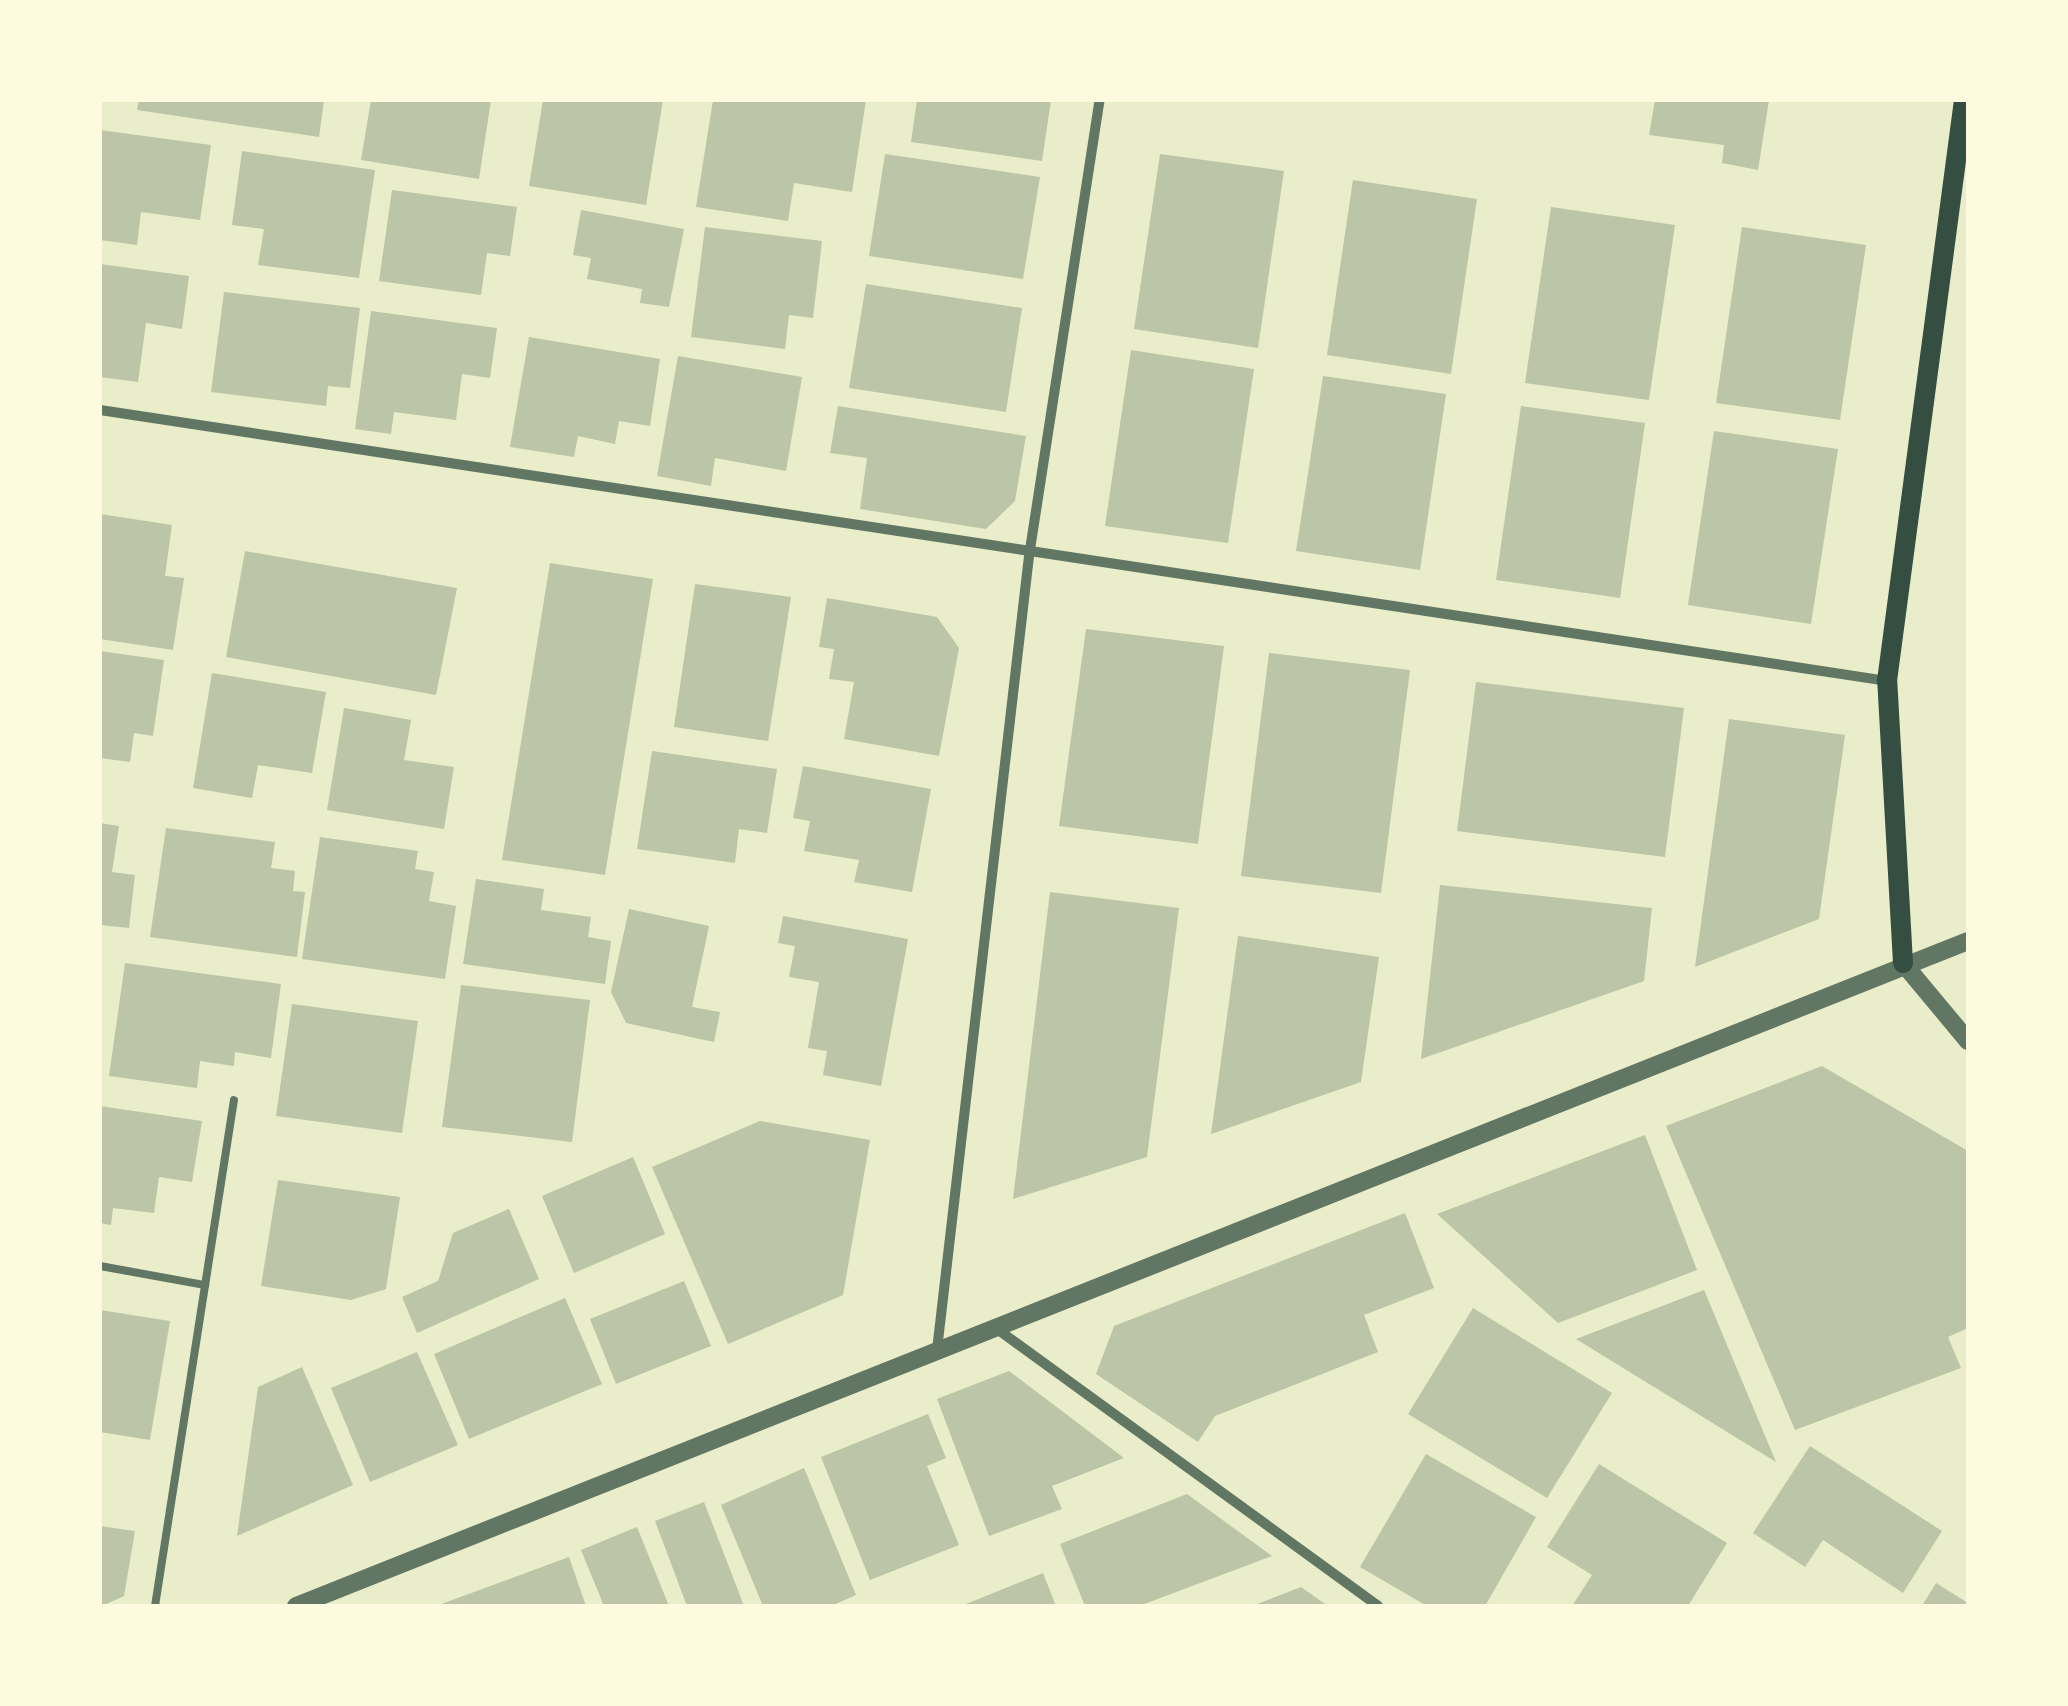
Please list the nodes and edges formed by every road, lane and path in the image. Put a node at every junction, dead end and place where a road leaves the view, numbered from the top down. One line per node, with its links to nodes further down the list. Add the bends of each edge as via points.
1 (1100, 100): 4 (street)
2 (1964, 100): 5 (main road)
3 (100, 410): 4 (street)
4 (1029, 556): 5 (street); 13 (street)
5 (1888, 681): 7 (main road)
6 (1968, 941): 7 (street)
7 (1904, 963): 8 (street); 12 (street)
8 (1968, 1041)
9 (234, 1100): 11 (lane)
10 (100, 1266): 11 (lane)
11 (205, 1285): 14 (lane)
12 (997, 1329): 13 (street); 16 (street)
13 (937, 1350): 15 (street)
14 (155, 1606)
15 (296, 1606)
16 (1378, 1606)

